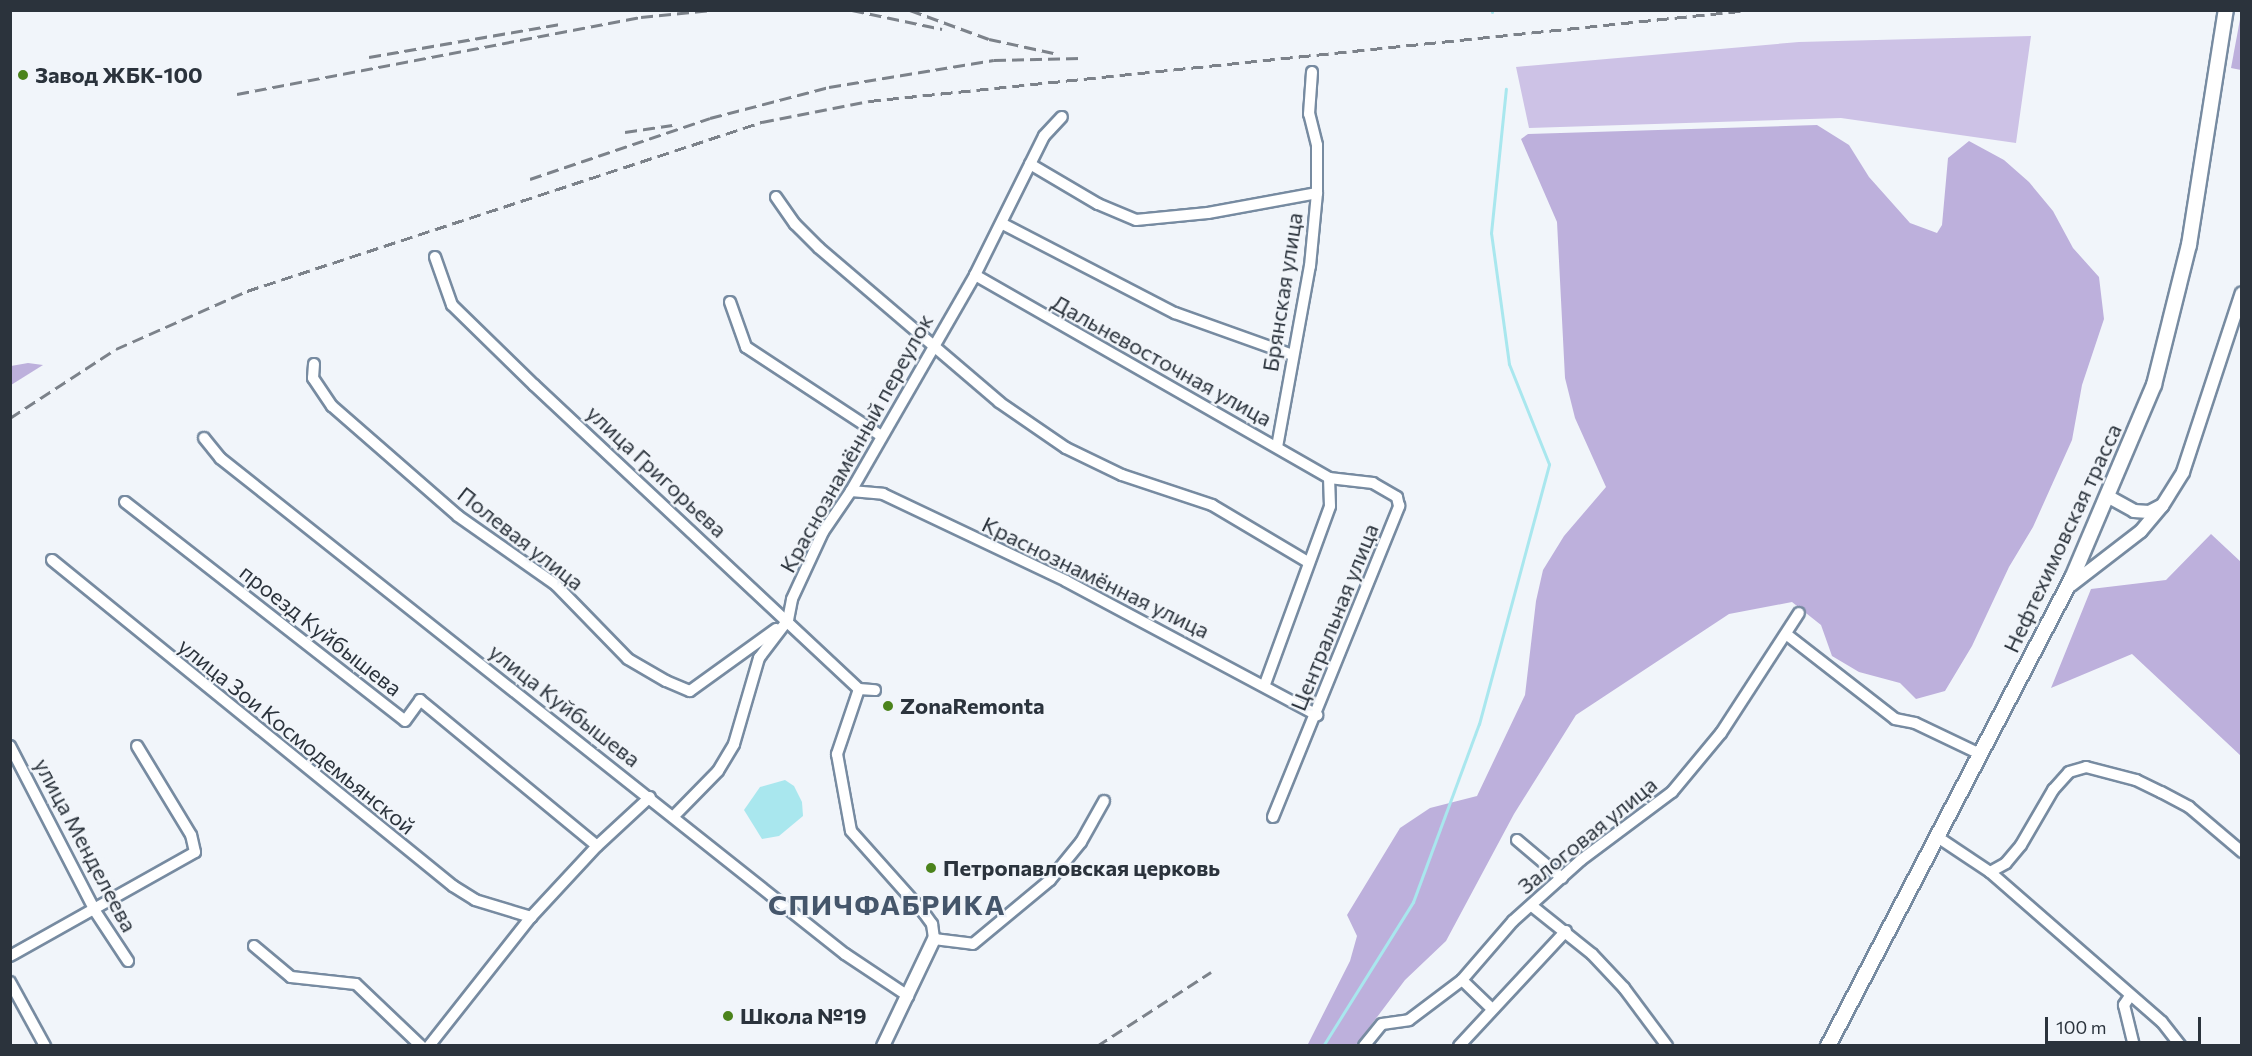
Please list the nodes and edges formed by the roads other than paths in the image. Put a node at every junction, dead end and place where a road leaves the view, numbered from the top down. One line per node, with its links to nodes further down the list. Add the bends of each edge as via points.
1 (2226, 10): 20 (main road, Нефтехимовская трасса, via 2174,316 2154,385)
2 (1312, 72): 5 (street, Брянская улица, via 1309,114 1317,145)
3 (1062, 117): 4 (street, Краснознамённый переулок, via 1044,136)
4 (1030, 165): 5 (street, via 1098,204 1136,220 1208,213); 7 (street, Краснознамённый переулок)
5 (1317, 193): 13 (street, Брянская улица, via 1310,266)
6 (776, 196): 12 (street, via 795,224 819,248)
7 (1003, 224): 9 (street, Краснознамённый переулок); 13 (street, via 1175,313)
8 (435, 257): 27 (street, улица Григорьева, via 452,305)
9 (975, 275): 12 (street, Краснознамённый переулок); 17 (street, Дальневосточная улица)
10 (2241, 293): 22 (street, via 2183,472)
11 (730, 302): 15 (street, via 746,347)
12 (934, 344): 15 (street, Краснознамённый переулок); 24 (street, via 999,402 1066,448 1122,476 1212,505)
13 (1292, 356): 17 (street, Брянская улица)
14 (314, 364): 27 (street, Полевая улица, via 313,378 332,406 458,516 556,585 628,659 666,681 690,691)
15 (880, 435): 19 (street, Краснознамённый переулок)
16 (204, 438): 36 (street, улица Куйбышева, via 220,458)
17 (1278, 447): 18 (street, Дальневосточная улица)
18 (1329, 478): 24 (street, via 1330,506); 32 (street, Центральная улица, via 1373,483 1397,497 1399,506)
19 (851, 491): 27 (street, Краснознамённый переулок, via 823,532 792,599); 29 (street, Краснознамённая улица, via 883,494 1066,581)
20 (2109, 497): 22 (street, via 2134,511 2150,512); 25 (main road, Нефтехимовская трасса)
21 (125, 502): 42 (street, проезд Куйбышева, via 405,721 420,700)
22 (2162, 506): 25 (street, via 2141,531 2080,574)
23 (52, 560): 48 (street, улица Зои Космодемьянской, via 453,886 475,900)
24 (1308, 562): 29 (street)
25 (2063, 594): 35 (main road, Нефтехимовская трасса)
26 (1799, 613): 28 (street, Залоговая улица)
27 (788, 620): 30 (street, улица Григорьева); 38 (street, Краснознамённый переулок, via 759,658 734,744 718,771)
28 (1786, 634): 35 (street, via 1895,719 1915,723); 45 (street, Залоговая улица, via 1721,733 1672,792)
29 (1264, 684): 32 (street, Краснознамённая улица)
30 (859, 689): 31 (street); 50 (street, via 837,754 851,831 924,913 932,924)
31 (875, 690)
32 (1317, 715): 39 (street, Центральная улица)
33 (10, 746): 47 (street, улица Менделеева)
34 (137, 746): 47 (street, via 191,835 195,852)
35 (1980, 754): 40 (main road, Нефтехимовская трасса)
36 (650, 797): 38 (street, улица Куйбышева); 42 (street)
37 (1104, 801): 50 (street, via 1081,842 1050,880 973,944)
38 (673, 817): 56 (street, улица Куйбышева, via 845,954)
39 (1273, 817)
40 (1936, 836): 44 (street); 66 (main road, Нефтехимовская трасса)
41 (1517, 840): 45 (street)
42 (597, 846): 48 (street)
43 (2241, 852): 44 (street, via 2189,807 2118,774 2086,767 2069,772 2053,790 2021,845 2006,863)
44 (1990, 872): 57 (street)
45 (1562, 878): 46 (street, Залоговая улица)
46 (1532, 906): 49 (street); 54 (street, Залоговая улица, via 1482,952)
47 (95, 911): 52 (street); 53 (street, улица Менделеева)
48 (531, 917): 61 (street)
49 (1566, 931): 58 (street); 65 (street, via 1624,988)
50 (934, 939): 56 (street)
51 (255, 946): 60 (street, via 291,976 356,984)
52 (10, 956)
53 (128, 961)
54 (1462, 980): 58 (street); 63 (street, Залоговая улица, via 1408,1020 1382,1024)
55 (10, 982): 59 (street)
56 (908, 996): 62 (street)
57 (2130, 996): 67 (street, via 2124,1005); 68 (street, via 2162,1022)
58 (1492, 1009): 64 (street)
59 (45, 1046)
60 (421, 1046)
61 (429, 1046)
62 (883, 1046)
63 (1364, 1046)
64 (1459, 1046)
65 (1666, 1046)
66 (1828, 1046)
67 (2134, 1046)
68 (2181, 1046)

